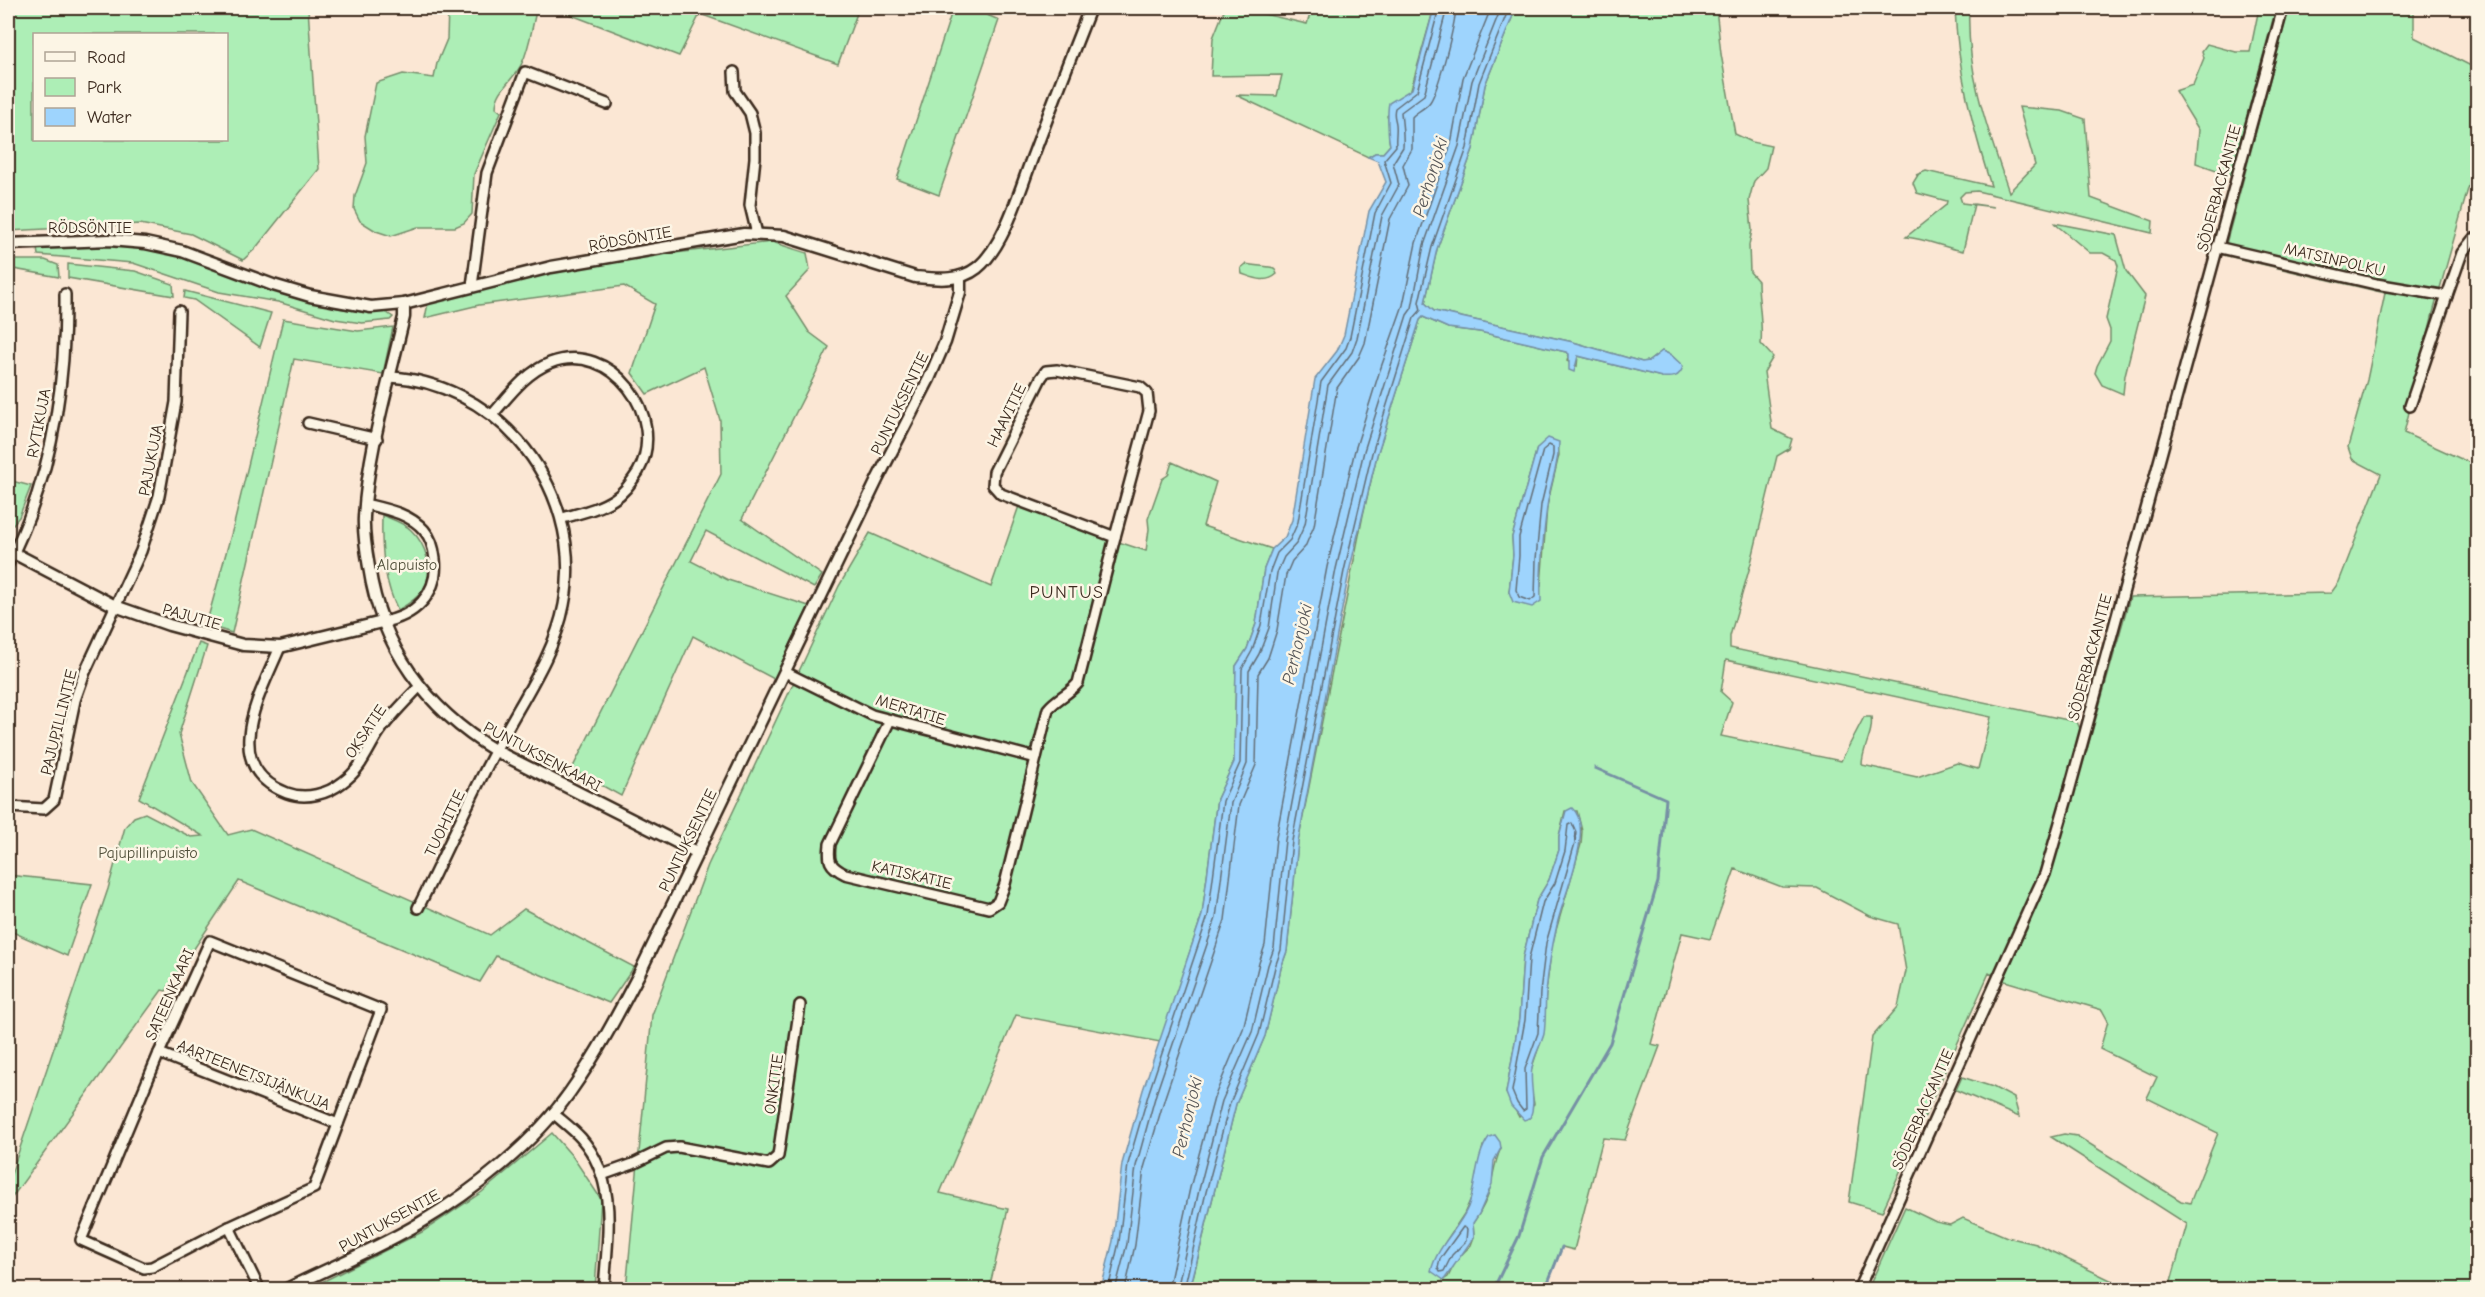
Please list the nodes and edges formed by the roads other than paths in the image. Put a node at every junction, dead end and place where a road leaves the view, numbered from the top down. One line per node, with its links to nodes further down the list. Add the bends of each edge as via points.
1 (1090, 8): 9 (street, via 1005,226 984,261)
2 (2283, 8): 8 (street, SÖDERBACKANTIE)
3 (734, 72): 5 (street, via 735,91 750,113 755,133 750,205)
4 (607, 104): 10 (street, via 525,72 487,173)
5 (757, 234): 9 (street, RÖDSÖNTIE, via 784,236 915,277); 10 (street, RÖDSÖNTIE, via 551,267)
6 (2473, 239): 12 (street, via 2462,252)
7 (8, 244): 13 (street, RÖDSÖNTIE, via 109,240 145,243 182,251 310,296 371,307)
8 (2217, 247): 12 (street, MATSINPOLKU, via 2376,284); 44 (street, SÖDERBACKANTIE, via 2044,873)
9 (960, 277): 27 (street, PUNTUKSENTIE, via 960,292 945,342 929,379)
10 (472, 286): 13 (street, RÖDSÖNTIE)
11 (65, 294): 23 (street, RYTIKUJA, via 64,357 52,438 38,490)
12 (2447, 296): 16 (street)
13 (404, 304): 15 (street, PUNTUKSENKAARI)
14 (179, 311): 24 (street, PAJUKUJA, via 176,402 165,472 151,524)
15 (390, 377): 17 (street, via 433,384); 19 (street, PUNTUKSENKAARI)
16 (2410, 406)
17 (492, 415): 21 (street, via 533,458); 21 (street, via 537,370 565,360 595,363 610,370 638,400 648,435 641,466 632,482 615,499)
18 (308, 423): 19 (street)
19 (376, 439): 20 (street, PUNTUKSENKAARI)
20 (365, 504): 25 (street, PUNTUKSENKAARI, via 365,544); 25 (street, via 393,511 414,522 429,537 434,550 436,576 429,593 406,615)
21 (563, 518): 30 (street, TUOHITIE, via 567,562 564,606 549,650)
22 (1115, 537): 22 (street, HAAVITIE, via 1149,411 1147,393 1140,387 1046,371 994,472 993,485 1001,494); 31 (street, HAAVITIE, via 1078,683 1048,709)
23 (9, 556): 24 (street, PAJUTIE)
24 (115, 606): 26 (street, PAJUTIE, via 169,626 243,645); 32 (street, PAJUPILLINTIE, via 75,700 54,800 44,809)
25 (382, 622): 26 (street, PAJUTIE); 28 (street, PUNTUKSENKAARI)
26 (280, 647): 28 (street, OKSATIE, via 250,721 248,751 260,773 289,794 315,795 351,776 389,718)
27 (785, 672): 29 (street, MERTATIE); 33 (street, PUNTUKSENTIE)
28 (420, 686): 30 (street, PUNTUKSENKAARI, via 456,723)
29 (890, 720): 31 (street, MERTATIE); 31 (street, KATISKATIE, via 830,844 828,860 832,868 844,874 989,908 998,902 1005,884)
30 (496, 751): 33 (street, PUNTUKSENKAARI); 34 (street, TUOHITIE)
31 (1036, 758)
32 (8, 807)
33 (698, 853): 37 (street, PUNTUKSENTIE, via 604,1040)
34 (418, 908)
35 (800, 1005): 39 (street, ONKITIE, via 778,1156 769,1164 672,1147)
36 (159, 1053): 38 (street, AARTEENETSIJÄNKUJA); 38 (street, SATEENKAARI, via 210,942 381,1010); 40 (street, SATEENKAARI, via 81,1240 144,1268)
37 (553, 1113): 39 (street, via 581,1138); 41 (street, PUNTUKSENTIE, via 495,1169 445,1208)
38 (338, 1124): 40 (street, SATEENKAARI, via 314,1188)
39 (602, 1175): 43 (street, via 609,1203)
40 (229, 1227): 42 (street)
41 (288, 1289)
42 (260, 1290)
43 (604, 1290)
44 (1858, 1290)

